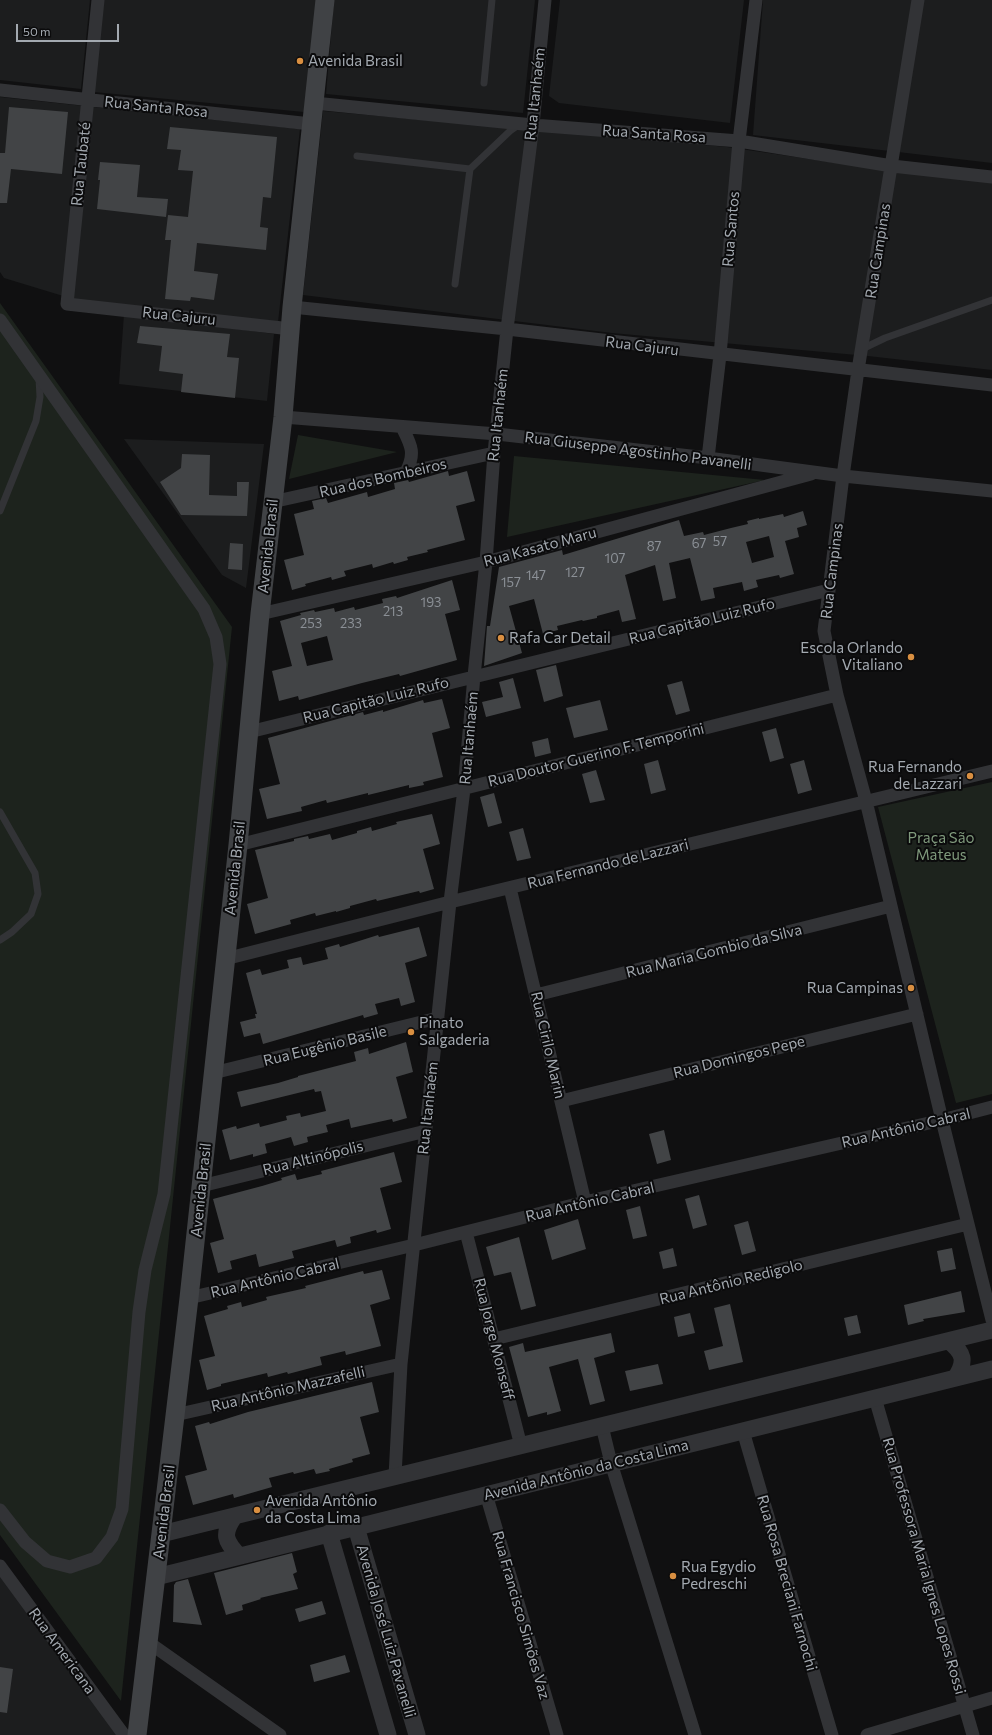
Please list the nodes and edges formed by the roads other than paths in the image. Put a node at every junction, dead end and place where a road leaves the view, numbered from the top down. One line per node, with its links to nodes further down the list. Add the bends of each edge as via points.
1 (98, 0): 9 (street, Rua Taubaté)
2 (325, 0): 10 (main road, Avenida Brasil)
3 (492, 0): 7 (lane)
4 (545, 0): 12 (street, Rua Itanhaém)
5 (756, 0): 13 (street, Rua Santos)
6 (918, 0): 15 (street, Rua Campinas)
7 (484, 83)
8 (0, 90): 9 (street, Rua Santa Rosa)
9 (88, 99): 11 (street, Rua Santa Rosa); 20 (street, Rua Taubaté)
10 (314, 103): 11 (main road, Avenida Brasil); 12 (street, Rua Santa Rosa)
11 (311, 124): 21 (main road, Avenida Brasil)
12 (526, 125): 13 (street, Rua Santa Rosa); 16 (lane, via 510,131); 24 (street, Rua Itanhaém)
13 (739, 141): 15 (street, Rua Santa Rosa); 26 (street, Rua Santos)
14 (356, 156): 16 (lane)
15 (892, 166): 17 (street, Rua Santa Rosa); 25 (street, Rua Campinas)
16 (470, 169): 18 (lane)
17 (992, 177)
18 (455, 284)
19 (992, 300): 25 (lane, via 885,338)
20 (67, 304): 23 (street, Rua Cajuru)
21 (292, 307): 23 (main road, Avenida Brasil); 24 (street, Rua Cajuru)
22 (0, 320): 28 (street)
23 (290, 329): 30 (main road, Avenida Brasil)
24 (507, 330): 26 (street, Rua Cajuru); 32 (street, Rua Itanhaém)
25 (862, 349): 27 (street, Rua Campinas)
26 (720, 355): 27 (street, Rua Cajuru); 34 (street, Rua Santos)
27 (858, 370): 29 (street, Rua Cajuru); 37 (street, Rua Campinas)
28 (39, 374): 40 (lane, via 40,397 36,421); 86 (street, via 204,609 216,637 220,664 164,1194 145,1270 139,1312 122,1509 112,1537 96,1558 70,1567 47,1561 25,1542)
29 (992, 385)
30 (283, 417): 31 (street, Rua Giuseppe Agostinho Pavanelli); 39 (main road, Avenida Brasil)
31 (402, 426): 32 (street, Rua Giuseppe Agostinho Pavanelli); 35 (street, via 412,452 412,461)
32 (496, 434): 33 (street, Rua Itanhaém); 34 (street, Rua Giuseppe Agostinho Pavanelli)
33 (494, 453): 35 (street, Rua dos Bombeiros); 41 (street, Rua Itanhaém)
34 (708, 458): 36 (street, Rua Giuseppe Agostinho Pavanelli)
35 (406, 472): 39 (street, Rua dos Bombeiros)
36 (816, 472): 37 (street, Rua Giuseppe Agostinho Pavanelli); 41 (street, Rua Kasato Maru)
37 (843, 476): 38 (street, Rua Giuseppe Agostinho Pavanelli); 42 (street, Rua Campinas)
38 (992, 491)
39 (272, 502): 43 (main road, Avenida Brasil)
40 (0, 511)
41 (486, 562): 43 (street, Rua Kasato Maru); 44 (street, Rua Itanhaém)
42 (829, 590): 44 (street, Rua Capitão Luiz Rufo); 45 (street, Rua Campinas, via 824,631)
43 (260, 614): 46 (main road, Avenida Brasil)
44 (474, 676): 46 (street, Rua Capitão Luiz Rufo); 48 (street, Rua Itanhaém)
45 (837, 694): 48 (street, Rua Doutor Guerino F. Temporini); 49 (street, Rua Campinas)
46 (249, 732): 51 (main road, Avenida Brasil)
47 (992, 771): 49 (street, Rua Fernando de Lazzari)
48 (464, 788): 51 (street, Rua Doutor Guerino F. Temporini); 53 (street, Rua Itanhaém)
49 (866, 801): 52 (street, Rua Fernando de Lazzari); 54 (street, Rua Campinas)
50 (0, 812): 55 (lane, via 35,872 38,894 32,914)
51 (238, 845): 56 (main road, Avenida Brasil)
52 (510, 888): 53 (street, Rua Fernando de Lazzari); 57 (street, Rua Cirilo Marin)
53 (450, 902): 56 (street, Rua Fernando de Lazzari); 59 (street, Rua Itanhaém)
54 (891, 906): 57 (street, Rua Maria Gombio da Silva); 58 (street, Rua Campinas)
55 (0, 940)
56 (225, 959): 60 (main road, Avenida Brasil)
57 (536, 996): 61 (street, Rua Cirilo Marin)
58 (917, 1014): 61 (street, Rua Domingos Pepe); 63 (street, Rua Campinas)
59 (438, 1018): 60 (street, Rua Eugênio Basile); 64 (street, Rua Itanhaém)
60 (213, 1074): 65 (main road, Avenida Brasil)
61 (561, 1101): 66 (street, Rua Cirilo Marin)
62 (992, 1107): 63 (street, Rua Antônio Cabral)
63 (942, 1120): 66 (street, Rua Antônio Cabral); 67 (street, Rua Campinas)
64 (426, 1131): 65 (street, Rua Altinópolis); 69 (street, Rua Itanhaém)
65 (201, 1186): 70 (main road, Avenida Brasil)
66 (585, 1202): 68 (street, Rua Antônio Cabral)
67 (968, 1224): 71 (street, Rua Campinas); 73 (street, Rua Antônio Redigolo)
68 (466, 1232): 69 (street, Rua Antônio Cabral); 73 (street, Rua Jorge Monseff)
69 (414, 1245): 70 (street, Rua Antônio Cabral); 75 (street, Rua Itanhaém)
70 (189, 1298): 79 (main road, Avenida Brasil)
71 (992, 1320)
72 (992, 1330): 74 (street)
73 (494, 1339): 82 (street, Rua Jorge Monseff)
74 (949, 1341): 77 (street, via 958,1348 963,1358); 80 (street)
75 (401, 1364): 79 (street, Rua Antônio Mazzafelli); 84 (street, Rua Itanhaém)
76 (992, 1368): 77 (street, Avenida Antônio da Costa Lima)
77 (956, 1378): 78 (street, Avenida Antônio da Costa Lima)
78 (875, 1398): 81 (street, Avenida Antônio da Costa Lima); 96 (street, Rua Professora Maria Ignes Lopes Rossi)
79 (175, 1415): 90 (main road, Avenida Brasil)
80 (602, 1426): 82 (street); 83 (street)
81 (743, 1431): 83 (street, Avenida Antônio da Costa Lima); 104 (street, Rua Rosa Breciani Farnochi)
82 (521, 1446): 84 (street)
83 (611, 1463): 85 (street, Avenida Antônio da Costa Lima); 103 (street)
84 (395, 1476): 87 (street)
85 (486, 1494): 88 (street, Avenida Antônio da Costa Lima); 102 (street, Rua Francisco Simões Vaz)
86 (0, 1510)
87 (234, 1517): 90 (street); 91 (street, via 227,1527 227,1538 231,1548)
88 (356, 1527): 89 (street, Avenida Antônio da Costa Lima); 101 (street, Avenida José Luiz Pavanelli)
89 (329, 1533): 91 (street, Avenida Antônio da Costa Lima); 100 (street, Avenida José Luiz Pavanelli)
90 (161, 1534): 93 (main road, Avenida Brasil)
91 (239, 1556): 93 (street, Avenida Antônio da Costa Lima)
92 (0, 1566): 97 (street, Rua Americana)
93 (156, 1577): 94 (main road, Avenida Brasil)
94 (148, 1642): 98 (main road, Avenida Brasil); 99 (street)
95 (992, 1698): 96 (street)
96 (965, 1706): 105 (street); 106 (street, Rua Professora Maria Ignes Lopes Rossi)
97 (124, 1735)
98 (137, 1735)
99 (280, 1735)
100 (388, 1735)
101 (417, 1735)
102 (556, 1735)
103 (695, 1735)
104 (832, 1735)
105 (867, 1735)
106 (974, 1735)

